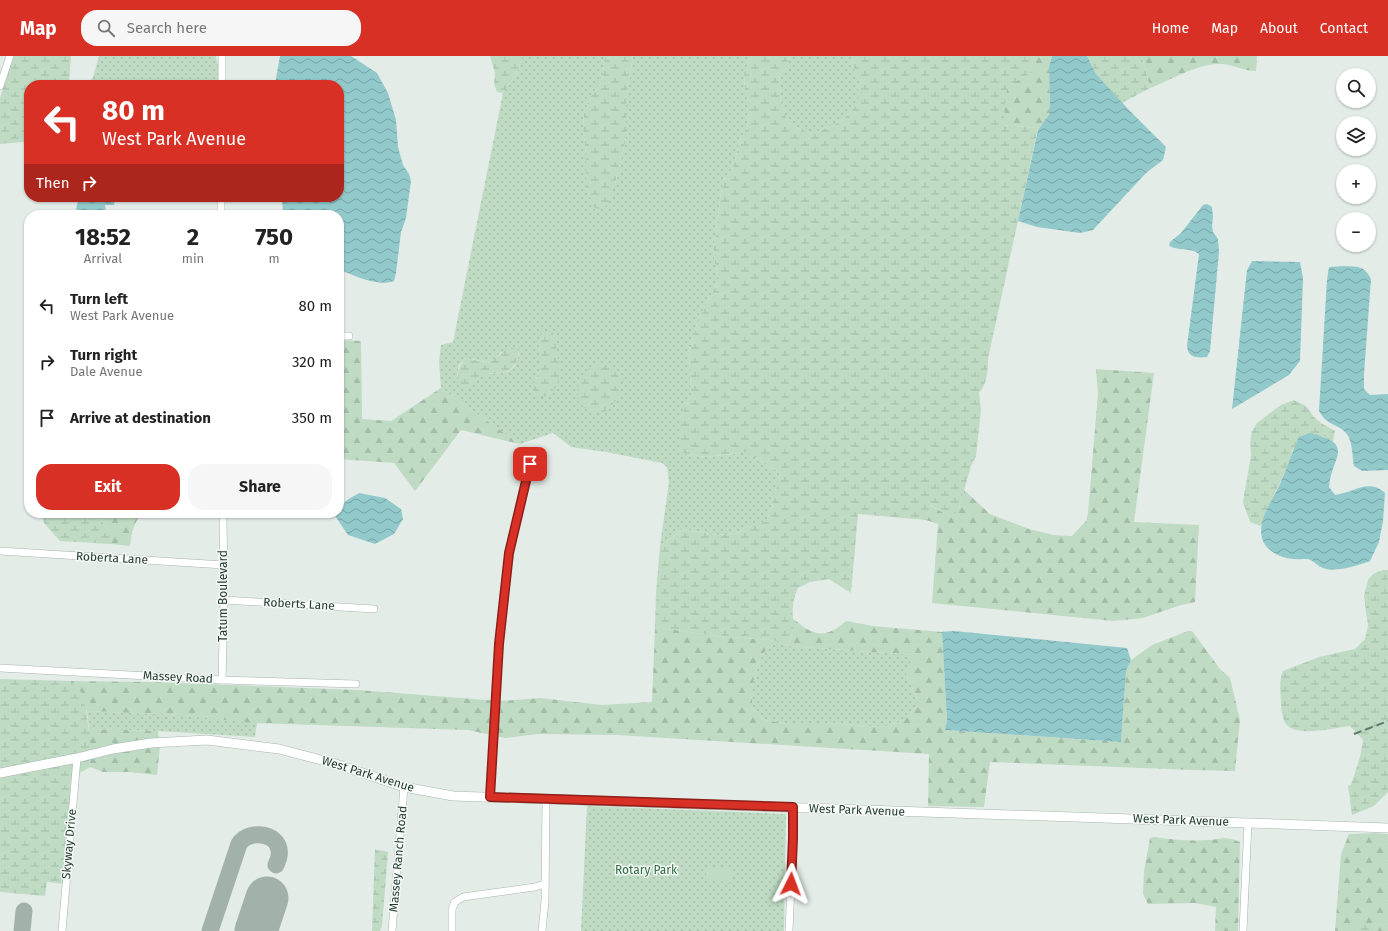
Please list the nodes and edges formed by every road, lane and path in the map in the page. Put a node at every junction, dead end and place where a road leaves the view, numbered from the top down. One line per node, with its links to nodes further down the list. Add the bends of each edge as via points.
1 (10, 56): 4 (street)
2 (222, 56): 3 (street)
3 (222, 80)
4 (0, 86)
5 (344, 336): 6 (street)
6 (349, 336)
7 (530, 464): 19 (street, via 509,553 499,644)
8 (223, 518): 10 (street, Tatum Boulevard)
9 (0, 551): 10 (street, Roberta Lane)
10 (224, 565): 11 (street, Tatum Boulevard)
11 (224, 600): 12 (street, Roberts Lane); 14 (street, Tatum Boulevard)
12 (374, 609)
13 (0, 668): 14 (street, Massey Road)
14 (222, 680): 15 (street, Massey Road)
15 (356, 684)
16 (76, 758): 17 (street, West Park Avenue); 18 (street, West Park Avenue, via 151,743 206,740 279,749 333,763); 25 (street, Skyway Drive)
17 (0, 773)
18 (404, 787): 19 (street, West Park Avenue, via 453,796); 26 (street, Massey Ranch Road)
19 (490, 797): 20 (street, West Park Avenue)
20 (546, 800): 21 (street, West Park Avenue); 24 (street)
21 (793, 807): 22 (street, West Park Avenue); 29 (street)
22 (1248, 822): 23 (street, West Park Avenue); 30 (street)
23 (1388, 828)
24 (544, 884): 27 (street, via 463,897 455,902 452,909); 28 (street)
25 (62, 931)
26 (392, 931)
27 (452, 931)
28 (542, 931)
29 (789, 931)
30 (1243, 931)

